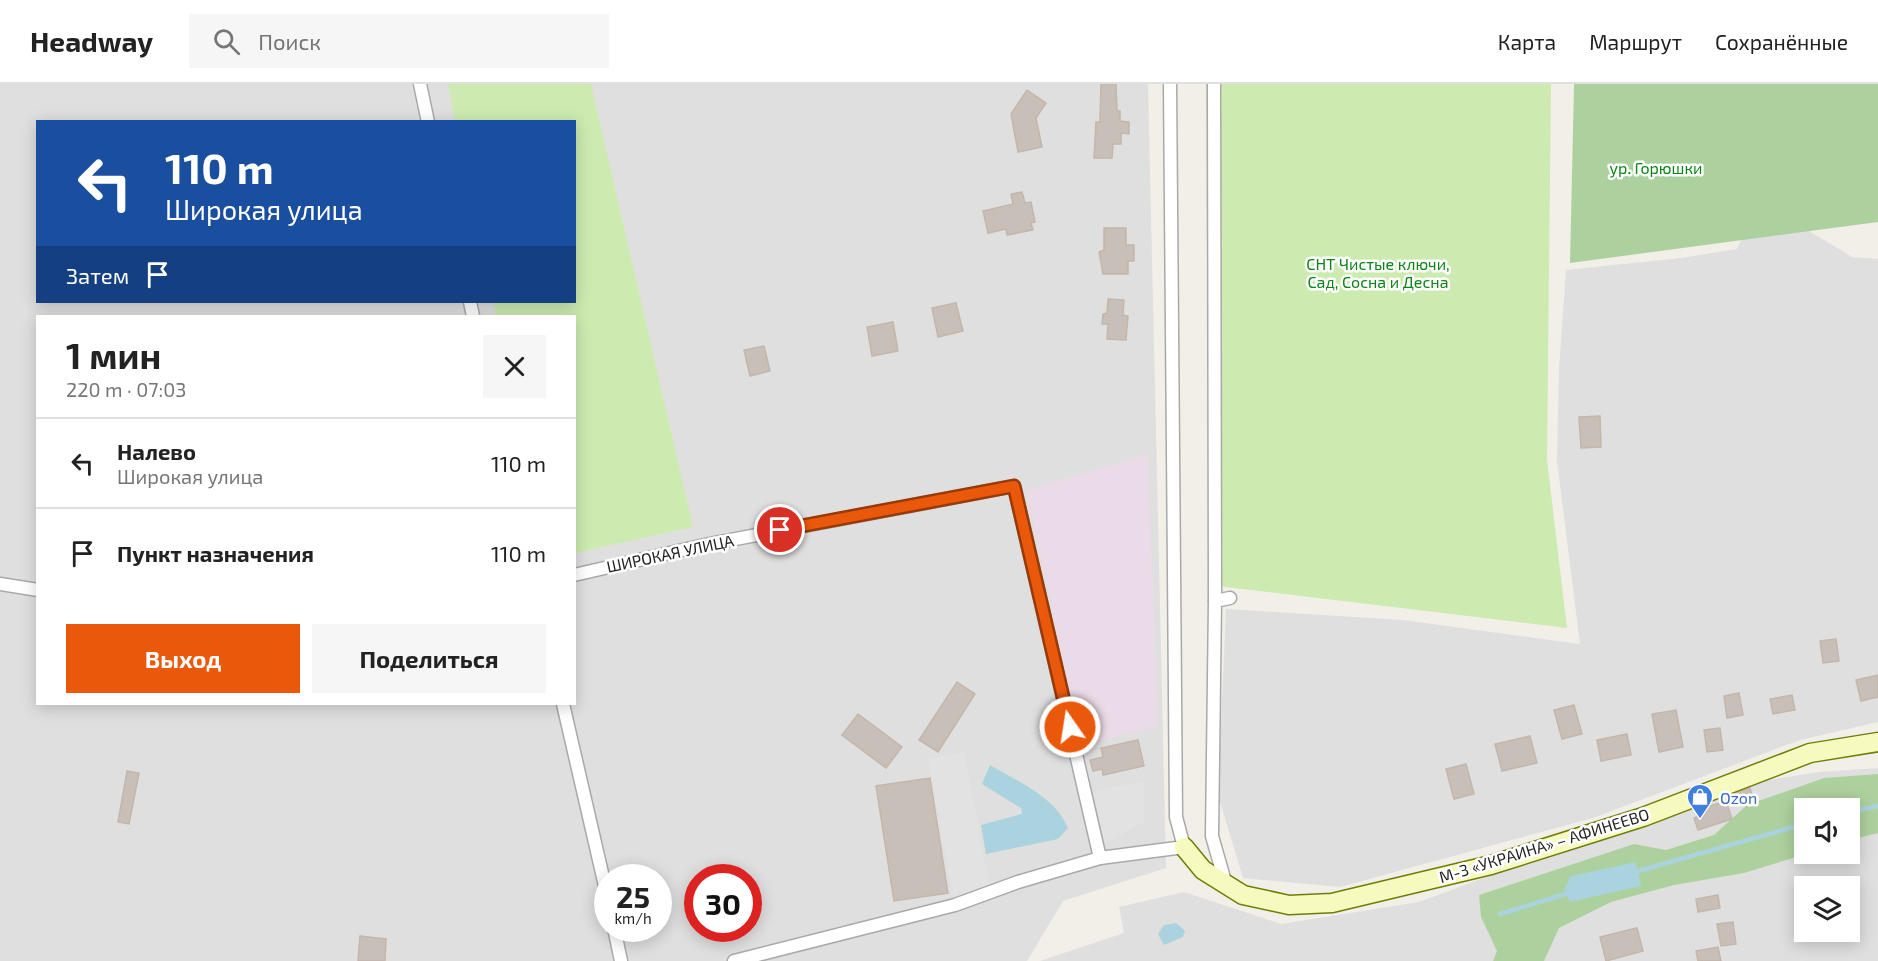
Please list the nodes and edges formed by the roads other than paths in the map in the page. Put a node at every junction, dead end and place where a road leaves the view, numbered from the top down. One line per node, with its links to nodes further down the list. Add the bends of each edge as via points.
1 (420, 84): 4 (street)
2 (1170, 84): 12 (street, via 1176,817)
3 (1214, 84): 9 (street)
4 (428, 120)
5 (576, 575): 13 (street, ШИРОКАЯ УЛИЦА, via 709,544 1014,486)
6 (0, 584): 7 (street)
7 (36, 590)
8 (1230, 598): 9 (street)
9 (1215, 601): 15 (street, via 1212,836)
10 (563, 705): 14 (street)
11 (1878, 742): 15 (street, М-3 «УКРАИНА» – АФИНЕЕВО, via 1810,753 1643,817 1491,865 1332,903 1289,905 1243,894)
12 (1184, 847): 13 (street); 15 (street, М-3 «УКРАИНА» – АФИНЕЕВО, via 1203,870)
13 (1100, 858): 18 (street, via 954,905)
14 (600, 864)
15 (1226, 885)
16 (617, 942): 17 (street)
17 (621, 961)
18 (734, 961)

